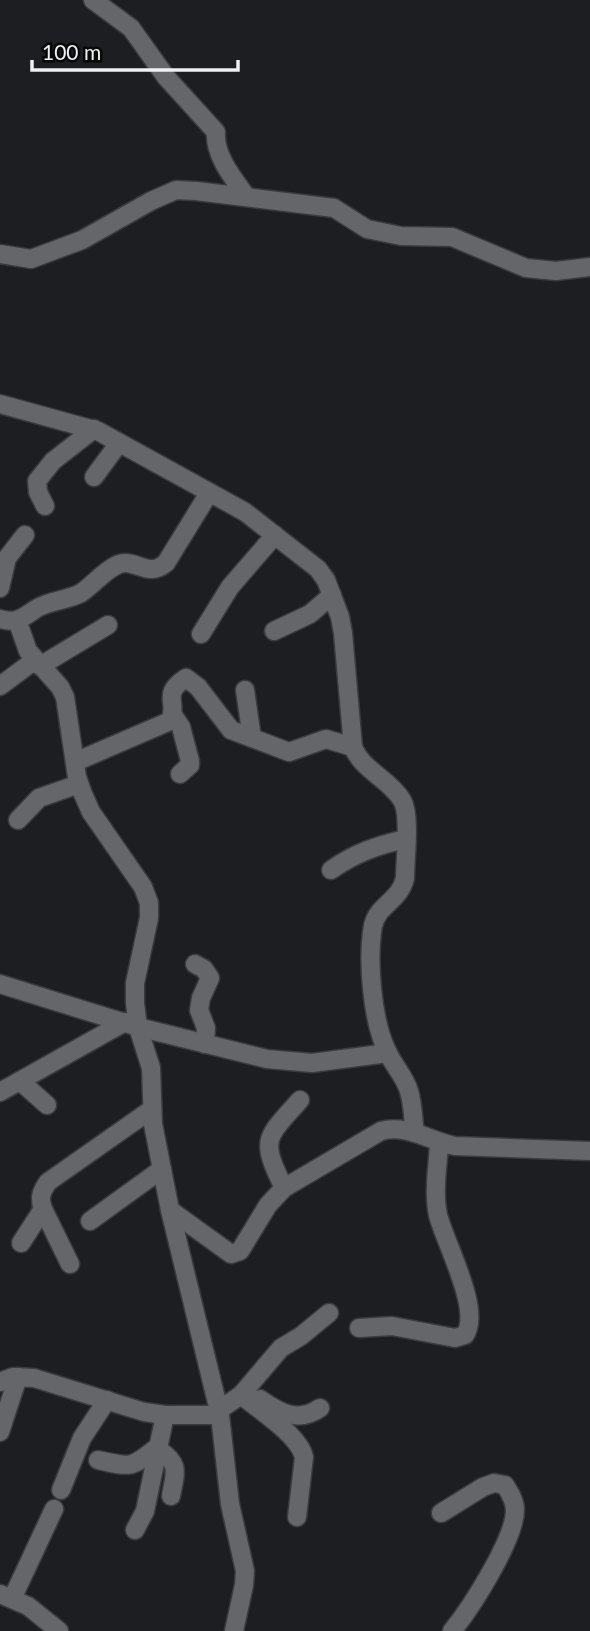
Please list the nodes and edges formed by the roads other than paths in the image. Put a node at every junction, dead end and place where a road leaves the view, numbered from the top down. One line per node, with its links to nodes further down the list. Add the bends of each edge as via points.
1 (93, 0): 2 (street, via 131,28 166,77 212,126 225,164)
2 (246, 196): 3 (street, via 176,190 82,240 31,259); 4 (street, via 334,208 367,229 401,236 452,237 526,268)
3 (0, 254)
4 (590, 267)
5 (0, 404): 6 (street)
6 (94, 429): 7 (street); 10 (street, via 43,471 37,481)
7 (120, 443): 8 (street); 9 (street)
8 (94, 477)
9 (209, 493): 12 (street); 15 (street, via 159,569 122,563 73,597)
10 (45, 506)
11 (25, 535): 13 (street, via 7,558)
12 (275, 535): 14 (street, via 318,569); 18 (street, via 230,587)
13 (0, 588)
14 (332, 595): 17 (street, via 310,614); 24 (street, via 343,632)
15 (5, 620): 19 (street)
16 (108, 625): 19 (street)
17 (274, 631)
18 (201, 634)
19 (37, 663): 20 (street); 25 (street, via 65,697)
20 (0, 686)
21 (246, 690): 23 (street)
22 (173, 715): 23 (street, via 170,696 186,678 231,730); 25 (street, via 164,725); 26 (street, via 190,761)
23 (252, 738): 24 (street, via 289,752 326,739)
24 (353, 747): 29 (street, via 402,800)
25 (75, 762): 27 (street)
26 (180, 774)
27 (79, 784): 28 (street, via 38,798); 33 (street, via 91,812 143,887 149,903)
28 (18, 820)
29 (406, 839): 30 (street, via 350,856); 35 (street, via 402,889 373,926 372,989)
30 (331, 870)
31 (195, 964): 34 (street, via 210,978 199,1010 206,1028)
32 (0, 984): 33 (street)
33 (132, 1024): 34 (street); 36 (street); 40 (street, via 151,1068)
34 (205, 1044): 35 (street, via 290,1062)
35 (388, 1053): 41 (street, via 409,1090)
36 (20, 1081): 37 (street); 39 (street)
37 (0, 1092)
38 (300, 1100): 45 (street, via 268,1139 270,1160)
39 (47, 1105)
40 (152, 1109): 44 (street); 46 (street, via 48,1182 41,1192)
41 (415, 1133): 42 (street); 45 (street, via 393,1128 381,1131)
42 (439, 1143): 43 (street); 52 (street, via 438,1215 456,1263 470,1328 455,1338 392,1326)
43 (590, 1151)
44 (162, 1169): 47 (street); 48 (street)
45 (284, 1188): 47 (street, via 235,1254 227,1253)
46 (43, 1209): 49 (street); 50 (street)
47 (170, 1210): 58 (street)
48 (90, 1222)
49 (21, 1243)
50 (70, 1264)
51 (329, 1313): 55 (street, via 281,1348)
52 (359, 1328)
53 (18, 1377): 54 (street); 56 (street); 60 (street)
54 (0, 1382)
55 (244, 1392): 57 (street, via 295,1416 308,1416); 58 (street); 67 (street, via 297,1440 303,1451)
56 (107, 1400): 59 (street); 63 (street, via 82,1438)
57 (320, 1408)
58 (220, 1412): 59 (street); 71 (street, via 230,1504 245,1571)
59 (165, 1415): 61 (street)
60 (0, 1432)
61 (159, 1448): 62 (street, via 134,1465); 64 (street, via 171,1458 176,1471); 68 (street, via 145,1511)
62 (98, 1460)
63 (61, 1490)
64 (171, 1496)
65 (54, 1509): 69 (street)
66 (441, 1513): 72 (street, via 494,1483 505,1485 515,1510 511,1532)
67 (297, 1517)
68 (135, 1530)
69 (6, 1596): 70 (street)
70 (59, 1631)
71 (234, 1631)
72 (452, 1631)

